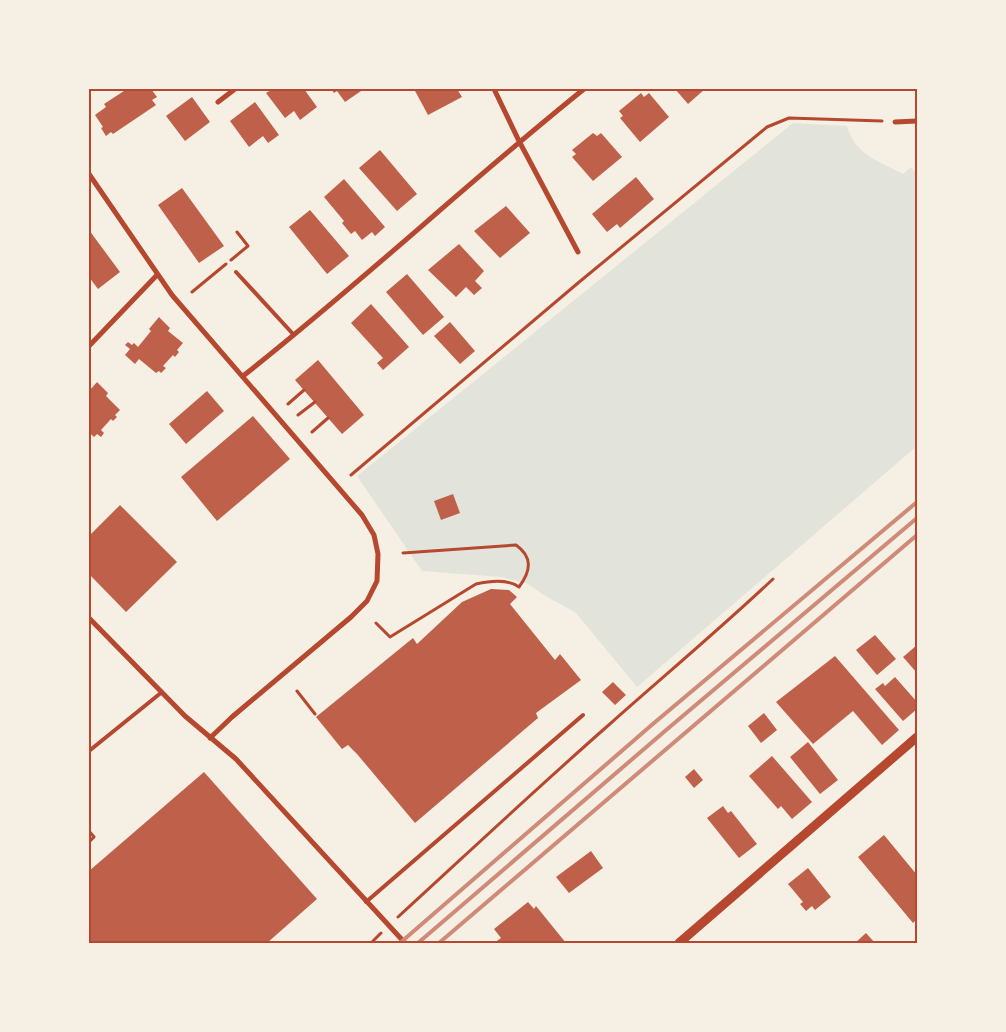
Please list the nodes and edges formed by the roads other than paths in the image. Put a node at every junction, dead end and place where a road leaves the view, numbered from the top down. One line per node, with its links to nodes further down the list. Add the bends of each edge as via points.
1 (235, 89): 4 (street)
2 (494, 89): 7 (street)
3 (584, 89): 7 (street)
4 (218, 102)
5 (917, 120): 6 (street)
6 (895, 122)
7 (519, 140): 9 (street); 12 (street)
8 (89, 174): 11 (street)
9 (578, 252)
10 (236, 272): 12 (lane)
11 (157, 275): 13 (street); 14 (street)
12 (293, 334): 14 (street)
13 (89, 346)
14 (243, 376): 19 (street, via 362,515 374,535 378,554 377,581 367,601 351,617)
15 (89, 618): 16 (street)
16 (162, 692): 19 (street); 20 (lane)
17 (583, 715): 21 (lane)
18 (917, 737): 23 (street)
19 (210, 738): 21 (street, via 236,759)
20 (89, 751)
21 (366, 902): 22 (street)
22 (405, 943)
23 (680, 943)

